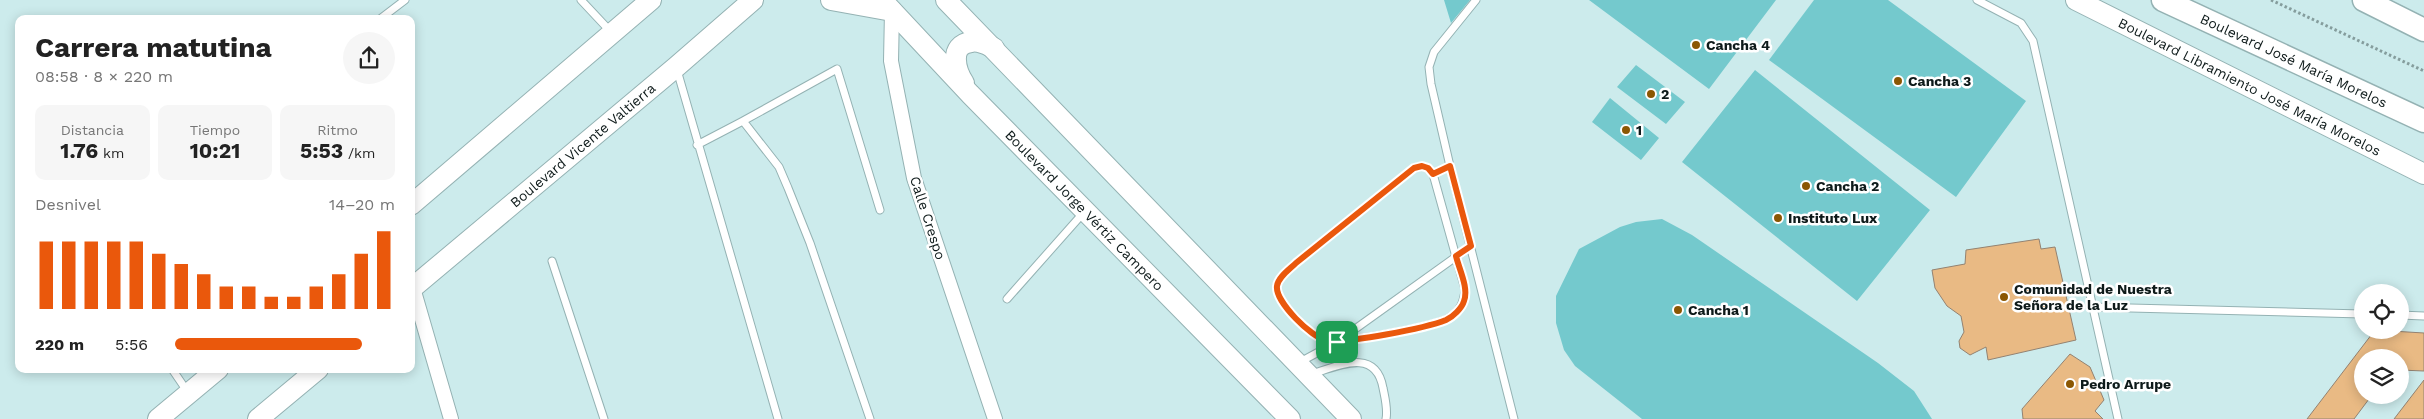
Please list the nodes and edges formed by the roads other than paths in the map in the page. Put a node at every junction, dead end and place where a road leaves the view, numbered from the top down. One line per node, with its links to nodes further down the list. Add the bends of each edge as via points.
1 (405, 0): 13 (lane)
2 (581, 0): 15 (lane)
3 (651, 0): 15 (main road)
4 (752, 0): 17 (main road, Boulevard Vicente Valtierra)
5 (831, 0): 12 (main road)
6 (946, 0): 16 (main road)
7 (1476, 0): 22 (lane, via 1434,52 1429,67)
8 (1977, 0): 34 (lane, via 2021,23 2032,41)
9 (2076, 0): 24 (main road, Boulevard Libramiento José María Morelos)
10 (2364, 0): 14 (main road)
11 (2164, 1): 20 (main road, Boulevard José María Morelos)
12 (887, 6): 18 (main road, Boulevard Jorge Vértiz Campero); 50 (street, Calle Crespo, via 890,61 914,178)
13 (385, 15)
14 (2424, 30)
15 (612, 33): 25 (main road)
16 (994, 48): 18 (main road, via 971,42 956,55 955,67); 39 (main road)
17 (676, 67): 21 (lane); 31 (main road, Boulevard Vicente Valtierra)
18 (970, 94): 27 (main road, Boulevard Jorge Vértiz Campero)
19 (743, 121): 21 (lane); 26 (lane, via 837,69); 49 (lane, via 779,167 788,188)
20 (2424, 121)
21 (697, 145): 48 (lane)
22 (1450, 166): 23 (lane); 28 (lane)
23 (1433, 174): 29 (lane); 38 (lane, via 1422,166 1414,168 1282,277 1277,286 1278,294 1296,318 1323,340)
24 (2424, 174)
25 (415, 202)
26 (880, 210)
27 (1085, 211): 33 (lane); 51 (main road, Boulevard Jorge Vértiz Campero)
28 (1471, 246): 29 (lane); 54 (lane)
29 (1456, 256): 38 (lane); 38 (lane, via 1465,289 1464,301 1448,319)
30 (552, 260): 47 (lane)
31 (415, 286)
32 (415, 299): 46 (street)
33 (1007, 299)
34 (2091, 307): 35 (lane); 55 (lane)
35 (2354, 314)
36 (2409, 315): 37 (lane)
37 (2424, 316)
38 (1337, 342): 39 (lane)
39 (1304, 369): 52 (main road); 53 (lane, via 1364,362 1371,364 1382,380)
40 (175, 373): 43 (lane)
41 (213, 373): 43 (main road)
42 (313, 373): 45 (main road)
43 (189, 393): 44 (main road)
44 (158, 419)
45 (258, 419)
46 (451, 419)
47 (604, 419)
48 (778, 419)
49 (870, 419)
50 (995, 419)
51 (1290, 419)
52 (1352, 419)
53 (1386, 419)
54 (1514, 419)
55 (2118, 419)

